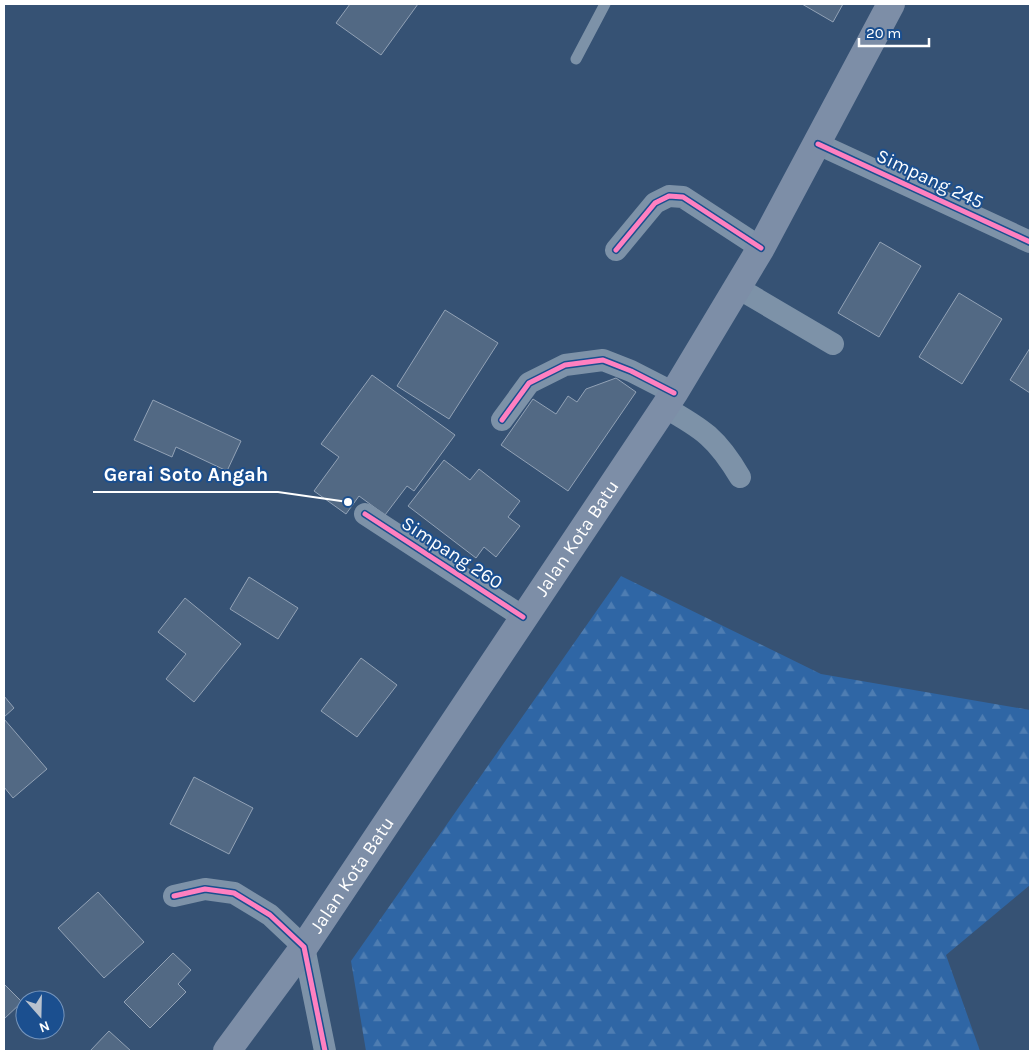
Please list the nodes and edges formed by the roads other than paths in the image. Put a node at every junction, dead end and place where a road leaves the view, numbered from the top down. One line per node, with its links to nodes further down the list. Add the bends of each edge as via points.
1 (605, 4): 3 (lane)
2 (891, 4): 4 (main road, Jalan Kota Batu)
3 (576, 59)
4 (818, 144): 5 (street, Simpang 245); 6 (main road, Jalan Kota Batu)
5 (1030, 242)
6 (761, 248): 7 (street, via 683,197 669,196 655,204); 8 (main road, Jalan Kota Batu)
7 (616, 250)
8 (738, 288): 9 (street); 10 (main road, Jalan Kota Batu)
9 (833, 344)
10 (669, 400): 11 (street, via 631,371 603,360 565,365 529,383); 12 (street, via 724,450); 14 (main road, Jalan Kota Batu)
11 (502, 420)
12 (740, 477)
13 (365, 514): 14 (street, Simpang 260)
14 (523, 617): 16 (main road, Jalan Kota Batu)
15 (174, 896): 16 (street, via 204,890 234,893 270,915)
16 (304, 947): 17 (main road, Jalan Kota Batu); 18 (street)
17 (227, 1051)
18 (325, 1051)

